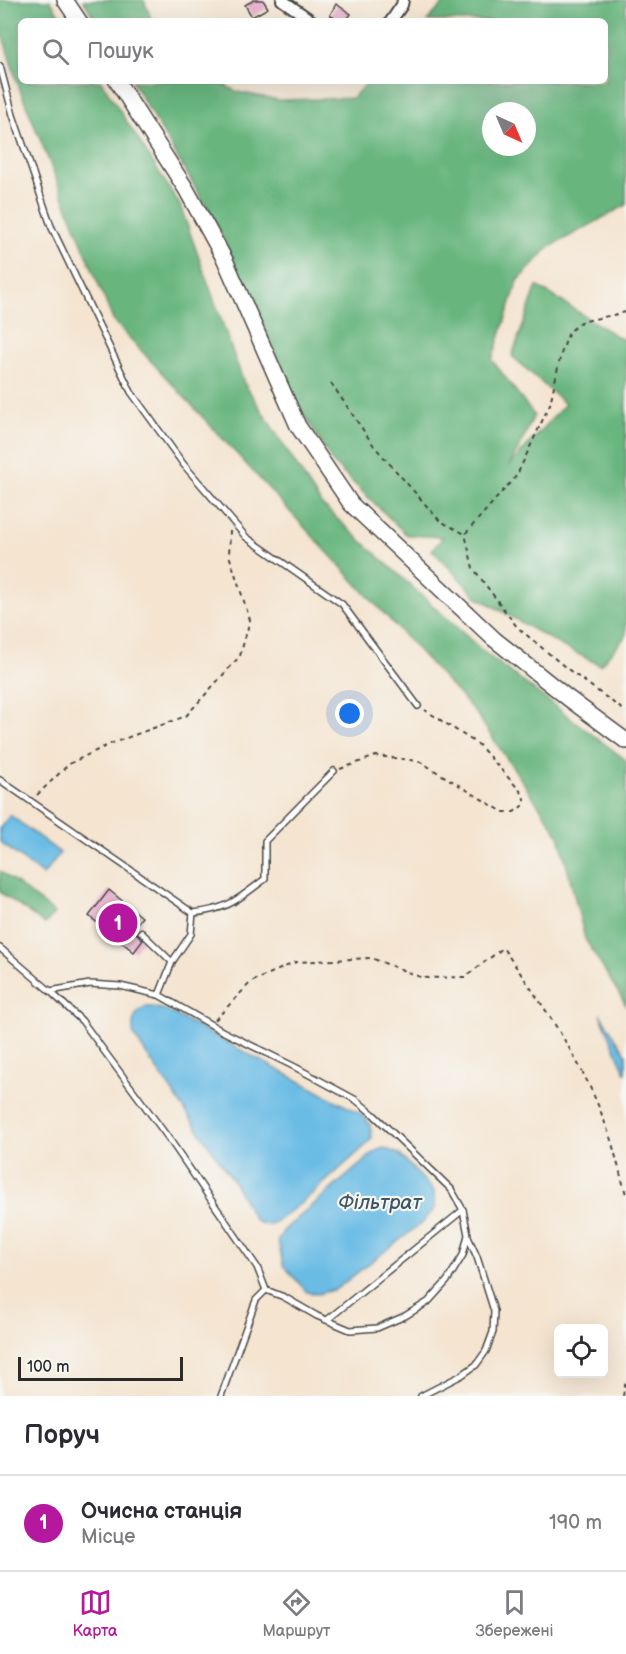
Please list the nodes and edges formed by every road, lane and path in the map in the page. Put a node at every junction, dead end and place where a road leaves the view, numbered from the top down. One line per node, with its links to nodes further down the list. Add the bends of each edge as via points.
1 (65, 0): 4 (main road)
2 (282, 0): 5 (street)
3 (403, 0): 6 (street)
4 (76, 18)
5 (308, 18)
6 (393, 18)
7 (0, 66): 11 (lane, via 51,226 130,392)
8 (119, 84): 15 (main road, via 186,189 225,260 298,426 351,504 494,639)
9 (626, 312): 12 (path, via 581,322 568,332 550,404 517,475)
10 (331, 383): 12 (path, via 374,446 440,521)
11 (230, 519): 13 (lane, via 246,537 342,604); 18 (path, via 229,555 250,620 240,656 186,717 110,744 69,764)
12 (465, 534): 14 (path, via 473,568 517,627)
13 (418, 705): 16 (path, via 479,746 523,794 525,804 514,812 503,812 419,760 376,756)
14 (626, 712)
15 (626, 741)
16 (334, 771): 19 (lane, via 265,841 265,879 231,905)
17 (0, 780): 18 (lane)
18 (30, 801): 19 (lane)
19 (193, 913): 22 (lane, via 191,934)
20 (141, 932): 22 (lane)
21 (0, 948): 23 (lane)
22 (172, 962): 24 (lane)
23 (51, 991): 24 (lane, via 90,984); 29 (lane, via 82,1021 172,1143 257,1267)
24 (159, 995): 25 (lane)
25 (211, 1024): 26 (path, via 251,982 296,962 371,958 423,978 465,977 503,948 582,1071 606,1123); 27 (lane, via 356,1100 451,1190)
26 (626, 1194)
27 (463, 1210): 28 (lane); 30 (lane)
28 (468, 1235): 30 (lane, via 463,1255 447,1281 420,1307 377,1328 350,1330); 33 (lane, via 494,1311 493,1332 476,1365)
29 (266, 1290): 30 (lane); 32 (lane, via 256,1300)
30 (327, 1320)
31 (626, 1380): 34 (path)
32 (222, 1396)
33 (421, 1396)
34 (623, 1396)

